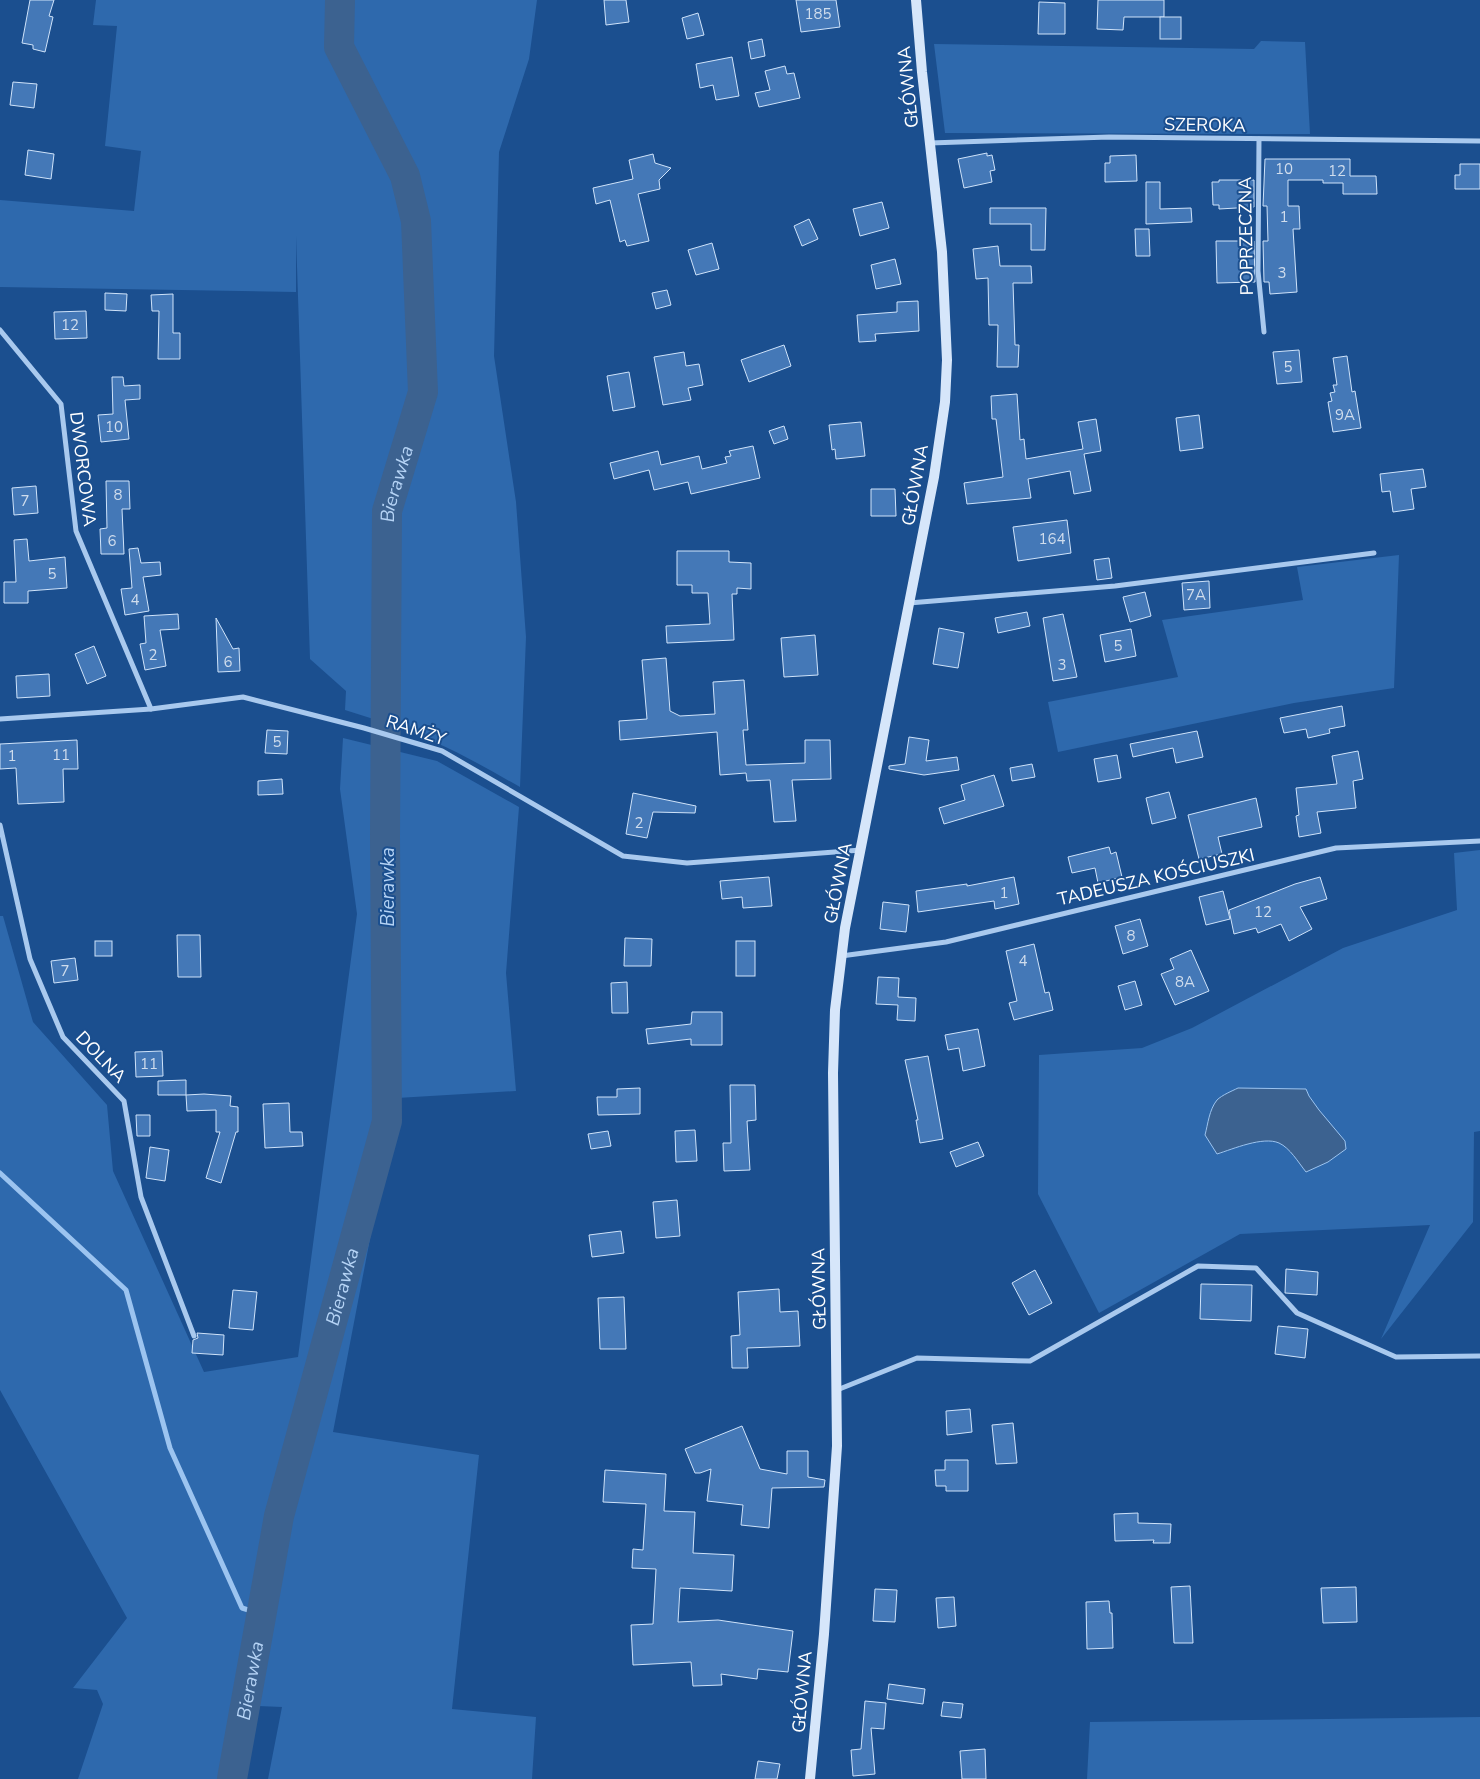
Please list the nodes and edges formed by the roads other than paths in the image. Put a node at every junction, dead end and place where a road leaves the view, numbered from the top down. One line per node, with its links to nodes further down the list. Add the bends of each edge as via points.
1 (916, 0): 4 (main road, GŁÓWNA)
2 (1259, 139): 3 (street, SZEROKA); 4 (street, SZEROKA, via 1109,137); 6 (street, POPRZECZNA, via 1258,271)
3 (1480, 141)
4 (930, 143): 8 (main road, GŁÓWNA, via 942,252 947,360 945,402 934,478)
5 (0, 330): 9 (street, DWORCOWA, via 61,404 76,531)
6 (1264, 332)
7 (1374, 552): 8 (street, via 1115,586)
8 (909, 603): 13 (main road, GŁÓWNA)
9 (151, 709): 10 (street, RAMŻY); 13 (street, RAMŻY, via 243,697 442,750 623,856 687,863)
10 (0, 719)
11 (0, 825): 15 (street, DOLNA, via 30,959 63,1037 124,1101 141,1197)
12 (1480, 841): 14 (street, TADEUSZA KOŚCIUSZKI, via 1336,848 946,942)
13 (861, 850): 14 (main road, GŁÓWNA)
14 (841, 956): 17 (main road, GŁÓWNA, via 833,1073)
15 (194, 1336)
16 (1480, 1356): 17 (street, via 1396,1357 1297,1313 1256,1268 1198,1266 1030,1361 917,1358)
17 (837, 1390): 18 (main road, GŁÓWNA, via 832,1534)
18 (810, 1779)

